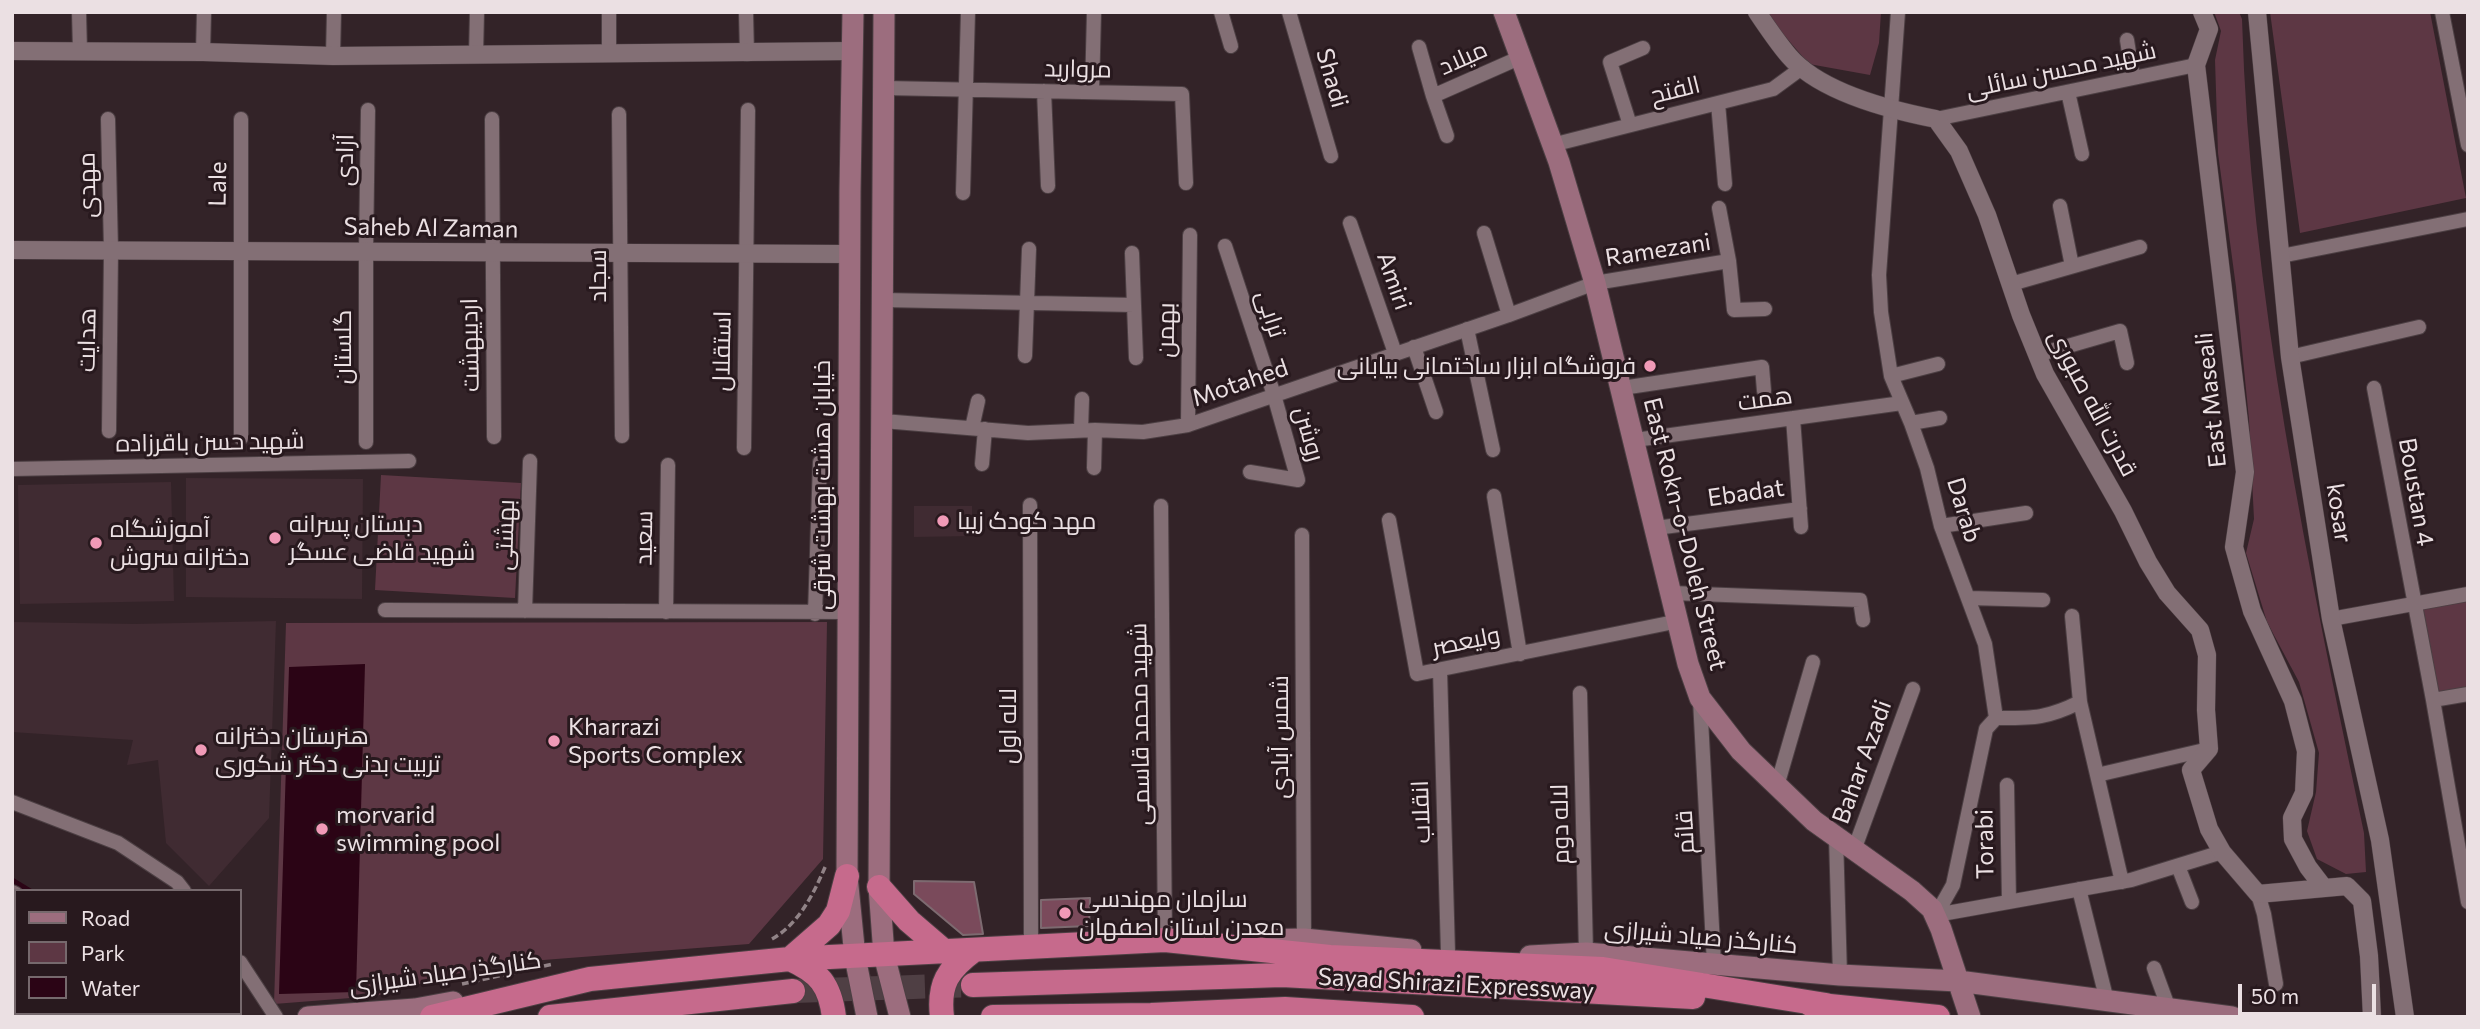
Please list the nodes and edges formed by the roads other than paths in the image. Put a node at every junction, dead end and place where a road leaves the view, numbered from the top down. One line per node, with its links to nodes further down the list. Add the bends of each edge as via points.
1 (79, 12): 24 (street)
2 (204, 12): 26 (street)
3 (334, 12): 30 (street)
4 (477, 12): 29 (street)
5 (609, 12): 27 (street)
6 (746, 12): 28 (street)
7 (853, 12): 25 (main road, خیابان هشت بهشت شرقی)
8 (884, 12): 35 (main road)
9 (968, 12): 36 (street)
10 (1094, 12): 38 (street)
11 (1221, 12): 20 (street)
12 (1289, 12): 55 (street, Shadi)
13 (1504, 12): 31 (main road, East Rokn-o-Doleh Street)
14 (1757, 12): 33 (street, via 1790,58)
15 (1898, 12): 44 (street, Darab)
16 (2202, 12): 32 (street, East Maseali, via 2209,29)
17 (2257, 12): 80 (street, kosar)
18 (2442, 12): 53 (street)
19 (2127, 40): 34 (street)
20 (1231, 46)
21 (1419, 47): 40 (street, میلاد)
22 (1643, 48): 50 (street, via 1610,62)
23 (12, 51): 24 (street)
24 (80, 51): 26 (street)
25 (852, 51): 28 (street); 59 (main road, خیابان هشت بهشت شرقی)
26 (203, 52): 30 (street)
27 (609, 54): 28 (street); 29 (street)
28 (747, 54)
29 (477, 55): 30 (street)
30 (333, 56)
31 (1520, 58): 40 (street, میلاد); 52 (main road, East Rokn-o-Doleh Street)
32 (2196, 65): 34 (street, شهید محسن سائلی); 178 (street, East Maseali, via 2245,472 2234,547 2252,611 2292,701 2306,751 2304,793 2292,818 2293,839)
33 (1803, 67): 41 (street, الفتح, via 1773,89); 44 (street, via 1831,87)
34 (2133, 78): 39 (street, شهید محسن سائلی)
35 (885, 88): 36 (street, مروارید); 60 (main road)
36 (965, 90): 37 (street, مروارید); 61 (street)
37 (1044, 91): 38 (street, مروارید); 58 (street)
38 (1092, 92): 56 (street, مروارید, via 1182,94)
39 (2068, 92): 49 (street, شهید محسن سائلی); 54 (street)
40 (1433, 96): 51 (street)
41 (1718, 103): 50 (street, الفتح); 57 (street)
42 (368, 110): 74 (street, آزادی)
43 (748, 110): 77 (street, استقلال)
44 (1892, 110): 49 (street); 100 (street, Darab, via 1879,275)
45 (619, 114): 79 (street, سجاد)
46 (242, 118): 73 (street, Lale)
47 (492, 118): 75 (street, اردیبهشت)
48 (108, 119): 72 (street, مهدی)
49 (1936, 119): 84 (street, قدرت الله صبوری, via 1959,151)
50 (1630, 125): 52 (street, الفتح)
51 (1447, 136)
52 (1552, 145): 83 (main road, East Rokn-o-Doleh Street)
53 (2468, 145)
54 (2082, 153)
55 (1331, 156)
56 (1186, 183)
57 (1726, 184)
58 (1048, 186)
59 (850, 191): 60 (main road); 78 (main road, خیابان هشت بهشت شرقی)
60 (884, 193): 85 (main road)
61 (963, 193)
62 (2060, 206): 82 (street)
63 (1719, 208): 81 (street)
64 (2468, 219): 80 (street)
65 (1350, 223): 93 (street, Amiri)
66 (1484, 233): 89 (street)
67 (1190, 235): 113 (street, بهمن)
68 (1225, 246): 104 (street, ترابی)
69 (2140, 247): 82 (street)
70 (1029, 249): 86 (street)
71 (12, 250): 72 (street, Saheb Al Zaman)
72 (110, 250): 73 (street, Saheb Al Zaman); 116 (street, هدایت)
73 (240, 250): 74 (street, Saheb Al Zaman); 119 (street, Lale)
74 (366, 252): 75 (street, Saheb Al Zaman); 121 (street, گلستان)
75 (492, 253): 79 (street, Saheb Al Zaman); 118 (street, اردیبهشت)
76 (1132, 253): 87 (street)
77 (746, 254): 78 (street, Saheb Al Zaman); 79 (street, Saheb Al Zaman); 122 (street, استقلال)
78 (849, 254): 150 (main road, خیابان هشت بهشت شرقی)
79 (621, 255): 117 (street, سجاد)
80 (2281, 256): 96 (street, kosar)
81 (1729, 261): 83 (street, Ramezani); 88 (street, via 1734,310)
82 (2072, 267): 84 (street)
83 (1595, 283): 89 (street, Motahed); 101 (main road, East Rokn-o-Doleh Street)
84 (2011, 284): 94 (street, قدرت الله صبوری)
85 (884, 300): 86 (street); 111 (main road)
86 (1028, 303): 87 (street); 95 (street)
87 (1134, 305): 97 (street)
88 (1765, 309)
89 (1509, 315): 91 (street, Motahed)
90 (2419, 327): 96 (street)
91 (1467, 329): 92 (street, Motahed); 123 (street)
92 (1414, 347): 93 (street, Motahed); 108 (street)
93 (1395, 353): 104 (street, Motahed)
94 (2037, 355): 98 (street, via 2120,331); 166 (street, قدرت الله صبوری, via 2148,562 2167,593 2200,630 2207,655)
95 (1025, 356)
96 (2290, 357): 153 (street, kosar)
97 (1136, 358)
98 (2127, 363)
99 (1938, 364): 100 (street)
100 (1891, 376): 107 (street, Darab)
101 (1622, 388): 103 (street, via 1762,367); 120 (main road, East Rokn-o-Doleh Street)
102 (2374, 388): 146 (street, Boustan 4)
103 (1765, 391)
104 (1274, 395): 113 (street, Motahed); 131 (street, روشن, via 1298,480)
105 (1082, 399): 115 (street)
106 (978, 401): 114 (street)
107 (1902, 403): 109 (street, همت); 112 (street, Darab)
108 (1436, 412)
109 (1793, 418): 120 (street, همت); 135 (street, Ebadat)
110 (1940, 418): 112 (street)
111 (883, 421): 114 (street, Motahed); 177 (main road)
112 (1911, 423): 138 (street, Darab)
113 (1188, 425): 115 (street, Motahed, via 1143,432)
114 (979, 429): 115 (street, Motahed, via 1028,433); 128 (street)
115 (1088, 430): 129 (street)
116 (109, 431)
117 (622, 436)
118 (494, 437)
119 (241, 438)
120 (1635, 440): 140 (main road, East Rokn-o-Doleh Street)
121 (366, 442)
122 (744, 448)
123 (1493, 450)
124 (409, 461): 130 (street, شهید حسن باقرزاده)
125 (530, 461): 148 (street, بهشتی)
126 (820, 463): 151 (street)
127 (668, 464): 149 (street, سعید)
128 (982, 464)
129 (1094, 468)
130 (12, 469)
131 (1250, 472)
132 (1494, 496): 156 (street)
133 (1030, 505): 188 (street, لاله اول)
134 (1161, 506): 187 (street, شهید محمد قاسمی)
135 (1800, 509): 139 (street, Ebadat); 140 (street, Ebadat)
136 (2026, 513): 138 (street)
137 (1389, 520): 158 (street, ولیعصر, via 1417,674)
138 (1941, 526): 144 (street, Darab)
139 (1801, 527)
140 (1656, 528): 142 (main road, East Rokn-o-Doleh Street)
141 (1302, 535): 186 (street, شمس آبادی)
142 (1672, 593): 154 (street, via 1860,600); 155 (main road, East Rokn-o-Doleh Street)
143 (2468, 594): 146 (street)
144 (1969, 598): 145 (street); 165 (street, Darab, via 1985,644)
145 (2043, 600)
146 (2413, 604): 153 (street); 163 (street, Boustan 4)
147 (385, 610): 148 (street)
148 (525, 611): 149 (street)
149 (666, 612): 151 (street)
150 (848, 612): 151 (street); 175 (main road, خیابان هشت بهشت شرقی)
151 (815, 614)
152 (2072, 616): 164 (street)
153 (2330, 619): 221 (street, kosar, via 2380,840)
154 (1863, 620)
155 (1679, 621): 156 (street, ولیعصر); 162 (main road, East Rokn-o-Doleh Street)
156 (1520, 654): 158 (street, ولیعصر)
157 (1813, 662): 169 (street)
158 (1440, 670): 191 (street, انقلاب)
159 (1913, 689): 172 (street, Bahar Azadi)
160 (1580, 693): 192 (street, لاله دوم)
161 (2468, 694): 163 (street)
162 (1700, 698): 169 (main road, East Rokn-o-Doleh Street, via 1741,751); 196 (street, قائم)
163 (2433, 700): 184 (street, Boustan 4)
164 (2080, 702): 165 (street, via 2036,719); 167 (street)
165 (1996, 718): 185 (street, via 1986,729 1953,885)
166 (2209, 749): 167 (street); 173 (street, via 2191,770 2209,829)
167 (2097, 775): 176 (street)
168 (2007, 785): 182 (street, Torabi)
169 (1777, 786): 171 (main road, East Rokn-o-Doleh Street)
170 (12, 802): 179 (street, via 118,843)
171 (1836, 837): 172 (main road, East Rokn-o-Doleh Street); 199 (street)
172 (1854, 850): 185 (main road, East Rokn-o-Doleh Street, via 1912,891)
173 (2222, 852): 174 (street); 181 (street)
174 (2178, 866): 176 (street); 183 (street)
175 (837, 870): 194 (main road, خیابان هشت بهشت شرقی); 195 (highway, via 838,911 829,925)
176 (2122, 881): 180 (street)
177 (879, 887): 190 (highway); 193 (main road)
178 (2324, 888): 181 (street); 220 (street, via 2347,887 2362,901)
179 (182, 889)
180 (2079, 889): 182 (street); 205 (street)
181 (2258, 894): 201 (street)
182 (2009, 902): 185 (street)
183 (2192, 902)
184 (2468, 902)
185 (1936, 915): 204 (main road, East Rokn-o-Doleh Street)
186 (1304, 939): 187 (main road, کنارگذر صیاد شیرازی); 191 (main road, کنارگذر صیاد شیرازی)
187 (1165, 940): 188 (highway); 206 (highway, via 1329,957 1603,969)
188 (1031, 947): 189 (highway)
189 (974, 950): 190 (highway); 215 (highway, via 957,962 945,980)
190 (944, 951): 193 (highway)
191 (1448, 953): 192 (main road, کنارگذر صیاد شیرازی)
192 (1586, 953): 196 (main road, کنارگذر صیاد شیرازی)
193 (884, 955): 194 (highway); 214 (main road)
194 (855, 957): 195 (highway); 213 (main road, خیابان هشت بهشت شرقی)
195 (790, 959): 200 (highway); 212 (highway, via 823,981)
196 (1714, 964): 199 (main road, کنارگذر صیاد شیرازی)
197 (242, 965): 208 (street)
198 (2154, 968): 207 (street)
199 (1840, 975): 204 (main road, کنارگذر صیاد شیرازی)
200 (590, 979): 209 (main road, کنارگذر صیاد شیرازی, via 415,1009); 210 (highway)
201 (2276, 984)
202 (973, 985): 206 (highway, Sayad Shirazi Expressway, via 1282,975)
203 (793, 991): 211 (highway)
204 (1964, 1000): 205 (main road, کنارگذر صیاد شیرازی)
205 (2107, 1001): 207 (main road, کنارگذر صیاد شیرازی)
206 (1826, 1005): 218 (highway, Sayad Shirazi Expressway)
207 (2169, 1009): 219 (main road, کنارگذر صیاد شیرازی)
208 (276, 1017)
209 (308, 1017)
210 (432, 1017)
211 (550, 1017)
212 (834, 1017)
213 (867, 1017)
214 (900, 1017)
215 (942, 1017)
216 (993, 1017): 217 (highway, Sayad Shirazi Expressway, via 1285,1009)
217 (1412, 1017)
218 (1938, 1017)
219 (2232, 1017)
220 (2372, 1017)
221 (2405, 1017)

